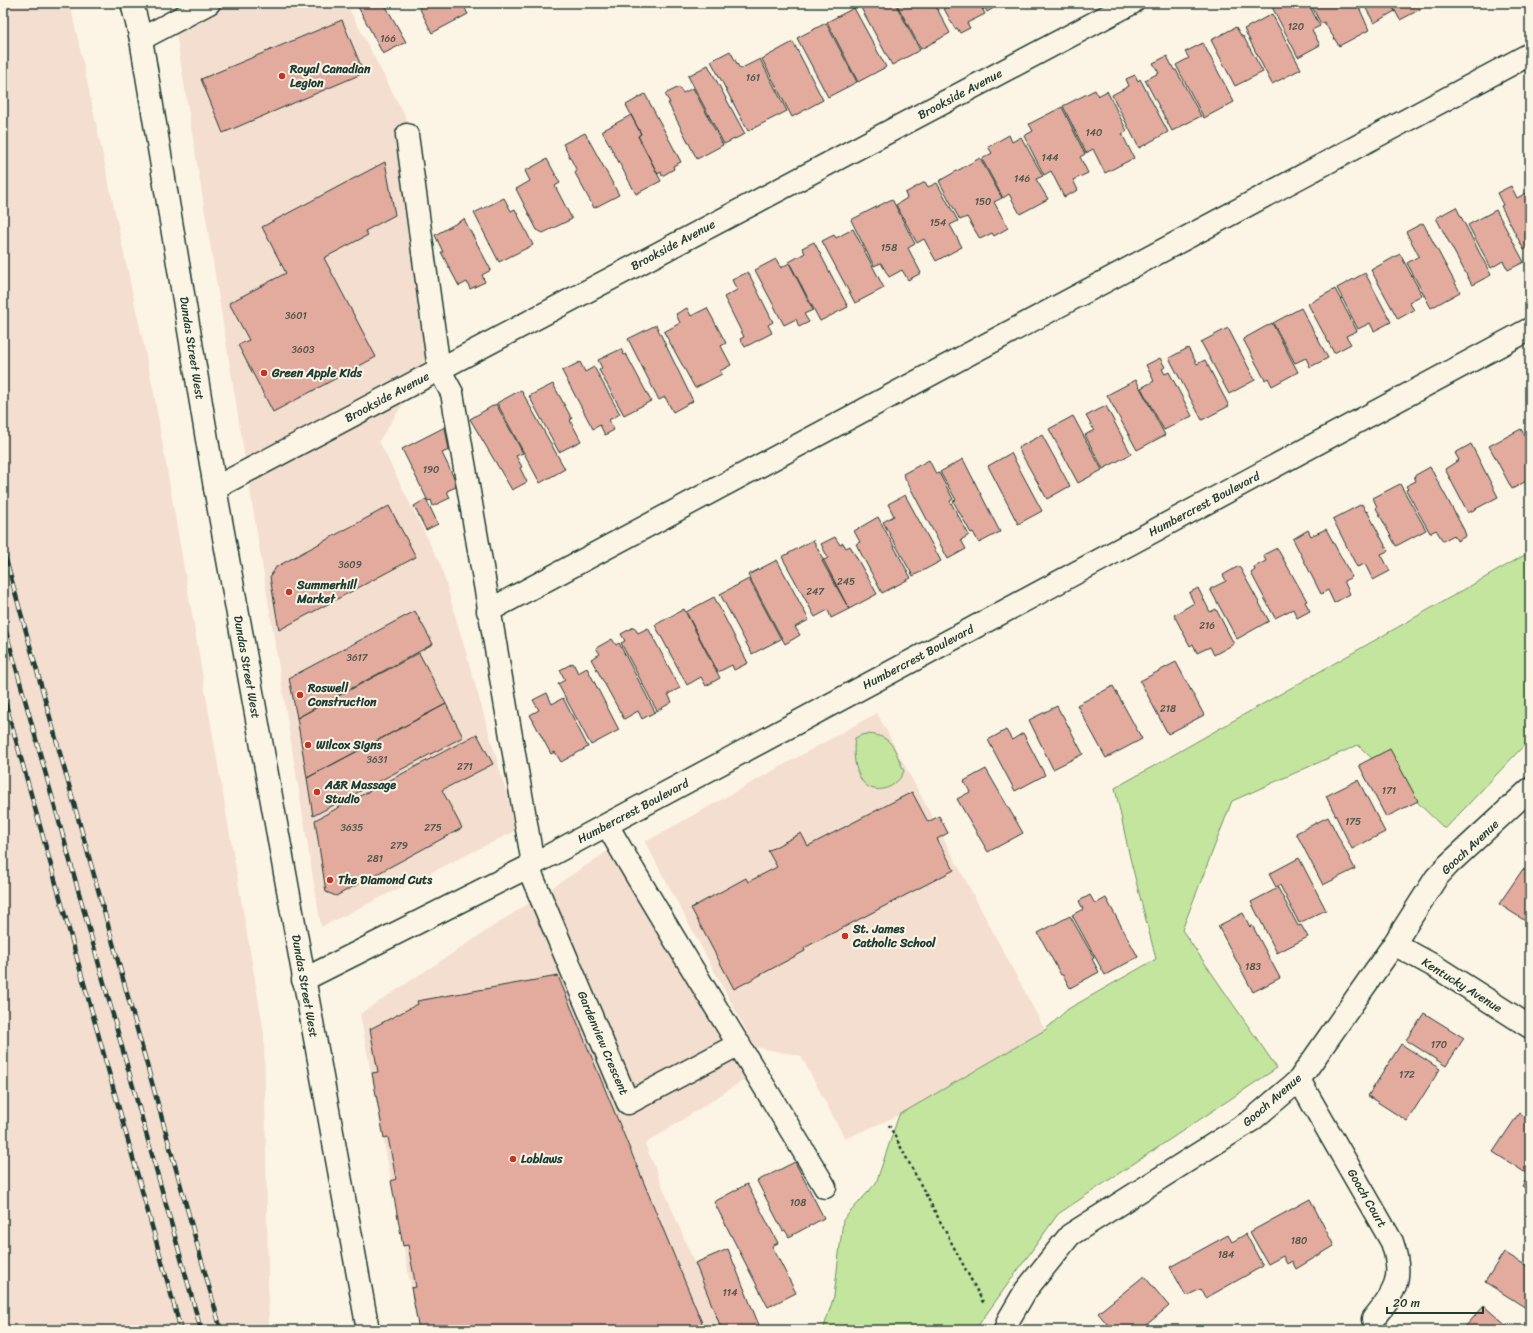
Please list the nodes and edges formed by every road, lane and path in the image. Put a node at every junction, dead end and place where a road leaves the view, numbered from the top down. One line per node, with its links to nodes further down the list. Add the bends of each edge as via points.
1 (132, 3): 4 (street, Dundas Street West)
2 (209, 3): 4 (street)
3 (1132, 3): 8 (street, Brookside Avenue)
4 (141, 39): 9 (street, Dundas Street West)
5 (1530, 54): 10 (street)
6 (407, 135): 8 (street)
7 (1530, 329): 12 (street, Humbercrest Boulevard)
8 (439, 369): 9 (street, Brookside Avenue); 10 (street, via 452,393)
9 (215, 488): 15 (street, Dundas Street West)
10 (488, 610): 13 (street)
11 (1530, 790): 14 (street, Gooch Avenue, via 1436,878)
12 (607, 825): 13 (street, Humbercrest Boulevard); 17 (street, via 704,990)
13 (531, 866): 15 (street, Humbercrest Boulevard); 17 (street, Gardenview Crescent, via 628,1103)
14 (1394, 944): 16 (street, Kentucky Avenue, via 1436,967); 18 (street, Gooch Avenue)
15 (303, 980): 23 (street, Dundas Street West)
16 (1530, 1027)
17 (739, 1044): 20 (street)
18 (1299, 1080): 22 (street, Gooch Court, via 1392,1242 1397,1258 1398,1280 1389,1299); 24 (street, Gooch Avenue, via 1252,1120 1070,1235 1026,1290)
19 (889, 1125): 21 (path)
20 (825, 1187)
21 (982, 1300)
22 (1373, 1319)
23 (368, 1330)
24 (1005, 1330)

